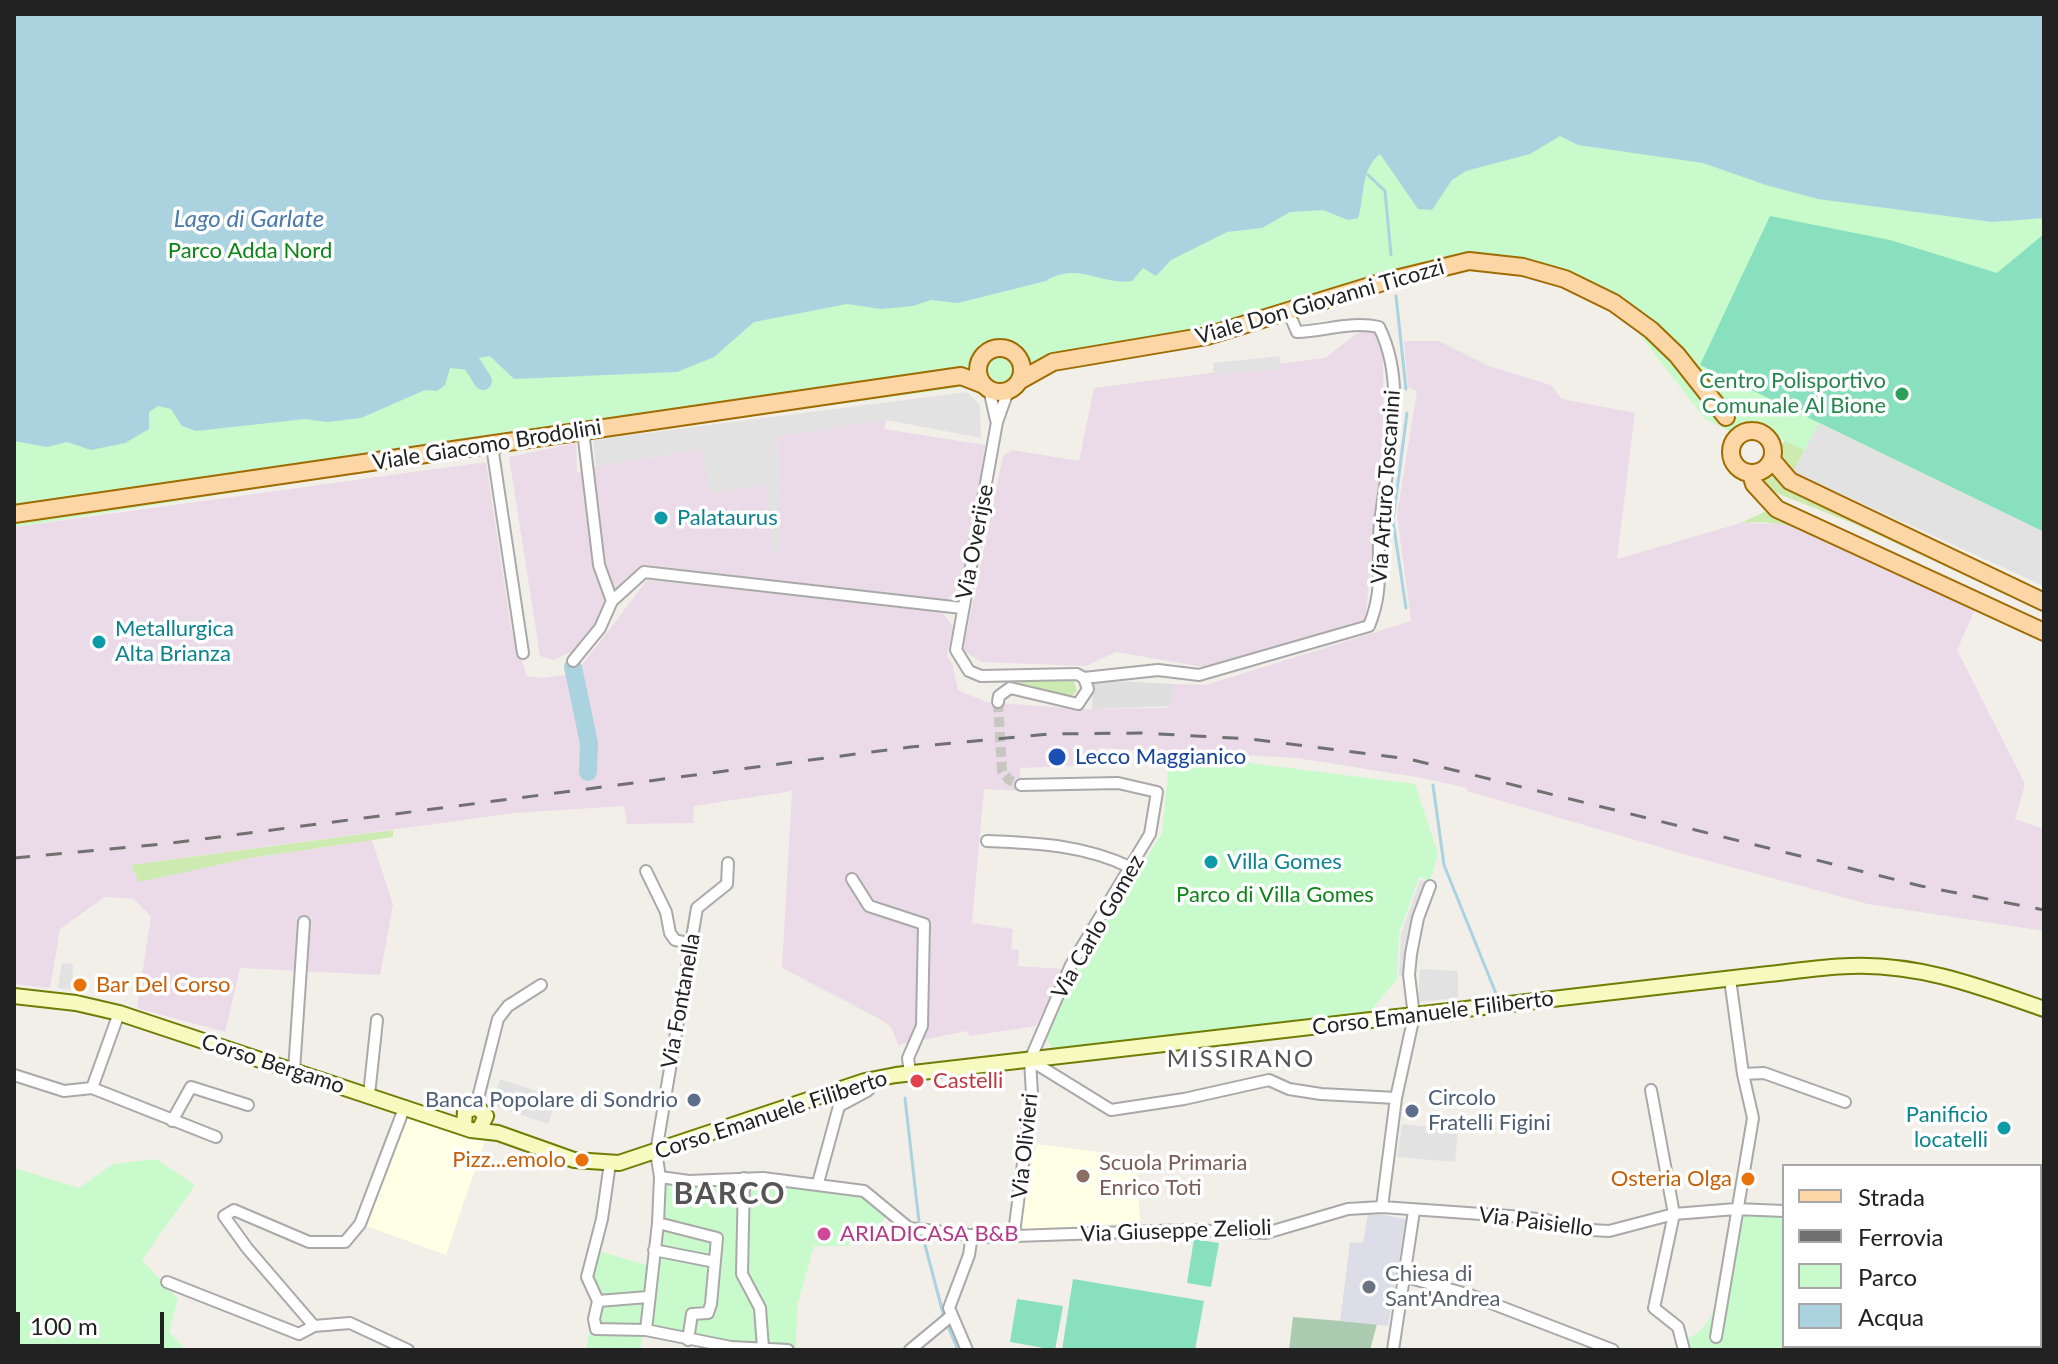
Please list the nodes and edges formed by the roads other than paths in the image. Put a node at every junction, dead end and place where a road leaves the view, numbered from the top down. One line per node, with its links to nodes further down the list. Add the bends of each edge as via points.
1 (1288, 311): 4 (main road, Viale Don Giovanni Ticozzi, via 1207,336); 8 (main road, Viale Don Giovanni Ticozzi, via 1469,261 1523,267 1565,279 1614,303 1651,330); 23 (street, Via Arturo Toscanini, via 1297,332 1359,322 1379,327 1389,346 1395,392 1379,526 1379,599 1369,626 1199,675 1158,670)
2 (1015, 354): 3 (main road, via 993,350); 4 (main road, Viale Don Giovanni Ticozzi); 6 (main road, via 1022,367)
3 (982, 359): 5 (main road); 7 (main road, via 978,373)
4 (1053, 362): 6 (main road, Viale Don Giovanni Ticozzi)
5 (961, 376): 7 (main road, Viale Giacomo Brodolini); 10 (main road, Viale Giacomo Brodolini)
6 (1013, 386): 7 (main road); 9 (street, Via Overijse)
7 (986, 387): 9 (street, Via Overijse)
8 (1726, 417): 11 (main road, Viale Don Giovanni Ticozzi); 13 (main road, Viale Don Giovanni Ticozzi)
9 (997, 422): 19 (street, Via Overijse)
10 (583, 431): 12 (main road, Viale Giacomo Brodolini); 17 (street, via 599,565)
11 (1757, 432): 13 (main road, via 1744,433); 14 (main road, via 1772,445)
12 (492, 446): 16 (main road, Viale Giacomo Brodolini); 21 (street)
13 (1731, 447): 15 (main road, via 1735,466)
14 (1772, 460): 15 (main road); 18 (main road, via 1790,481)
15 (1751, 474): 20 (main road, via 1777,509)
16 (14, 514)
17 (612, 601): 19 (street, via 644,572); 22 (street, via 600,628)
18 (2044, 602)
19 (962, 608): 23 (street, Via Overijse, via 956,650 960,662 981,676)
20 (2044, 632)
21 (523, 653)
22 (573, 661)
23 (1084, 678): 24 (street, via 1088,689 1078,704 1010,688)
24 (998, 702)
25 (1021, 785): 28 (street, Via Carlo Gomez, via 1118,783 1157,792 1150,834)
26 (987, 841): 28 (street, via 1072,847)
27 (728, 863): 33 (street, Via Fontanella, via 727,884 697,908)
28 (1132, 868): 41 (street, Via Carlo Gomez, via 1071,965)
29 (646, 871): 33 (street, via 670,933 675,940)
30 (852, 879): 43 (street, via 869,906 924,924 922,1026 908,1058)
31 (1430, 886): 39 (street, via 1411,954)
32 (304, 922): 42 (street)
33 (692, 944): 57 (street, Via Fontanella)
34 (1730, 979): 37 (main road, Corso Emanuele Filiberto, via 1890,967 1958,979); 39 (main road, Corso Emanuele Filiberto); 44 (street)
35 (541, 985): 54 (street, via 498,1019)
36 (14, 996): 38 (main road, Corso Bergamo)
37 (2044, 1009)
38 (119, 1013): 42 (main road, Corso Bergamo); 47 (street)
39 (1414, 1016): 41 (main road, Corso Emanuele Filiberto); 50 (street)
40 (377, 1020): 49 (street)
41 (1030, 1060): 43 (main road, Corso Emanuele Filiberto); 50 (street, via 1111,1110 1269,1080 1321,1094); 69 (street, Via Olivieri, via 1032,1094)
42 (294, 1071): 49 (main road, Corso Bergamo)
43 (910, 1073): 46 (main road, Corso Emanuele Filiberto)
44 (1743, 1074): 51 (street, via 1764,1073); 64 (street, via 1753,1118)
45 (14, 1075): 47 (street, via 64,1091)
46 (881, 1077): 57 (main road, Corso Emanuele Filiberto); 62 (street, via 839,1106)
47 (92, 1088): 55 (street)
48 (1651, 1090): 67 (street)
49 (369, 1095): 53 (main road, Corso Bergamo)
50 (1396, 1098): 63 (street)
51 (1845, 1102)
52 (248, 1105): 55 (street, via 191,1087)
53 (405, 1106): 54 (main road, Corso Bergamo, via 427,1113); 78 (street, via 360,1224 345,1242 309,1242 234,1210 224,1216)
54 (474, 1114): 58 (main road, Corso Bergamo, via 498,1133)
55 (172, 1121): 56 (street)
56 (216, 1137)
57 (656, 1152): 59 (main road, Corso Emanuele Filiberto); 60 (street, Via Fontanella)
58 (591, 1163): 59 (main road, Corso Emanuele Filiberto)
59 (610, 1163): 76 (street, via 587,1277)
60 (660, 1177): 61 (street); 68 (street, Via Fontanella)
61 (744, 1178): 62 (street); 83 (street, via 742,1274 760,1308)
62 (818, 1183): 70 (street, Via Giuseppe Zelioli, via 864,1191 920,1230)
63 (1382, 1207): 65 (street, Via Paisiello); 69 (street, Via Giuseppe Zelioli, via 1348,1209 1266,1233)
64 (1736, 1209): 66 (street, Via Paisiello); 67 (street, Via Paisiello); 80 (street)
65 (1414, 1211): 67 (street, Via Paisiello, via 1510,1216 1609,1231); 73 (street)
66 (1782, 1211)
67 (1674, 1214): 90 (street, via 1654,1308 1678,1327)
68 (658, 1223): 71 (street, Via Fontanella); 72 (street, via 717,1238)
69 (1014, 1233): 70 (street, Via Giuseppe Zelioli)
70 (972, 1235): 77 (street)
71 (654, 1250): 72 (street); 75 (street, Via Fontanella)
72 (715, 1262): 81 (street, via 708,1313 692,1314)
73 (1403, 1276): 88 (street); 89 (street, via 1470,1295)
74 (167, 1282): 78 (street, via 299,1334)
75 (648, 1297): 76 (street); 79 (street, Via Fontanella)
76 (598, 1301): 79 (street, via 596,1329)
77 (947, 1318): 86 (street); 87 (street)
78 (314, 1326): 84 (street, via 350,1323)
79 (646, 1330): 81 (street)
80 (1716, 1337)
81 (688, 1340): 82 (street)
82 (731, 1348): 83 (street)
83 (763, 1348): 85 (street)
84 (408, 1350)
85 (788, 1350)
86 (910, 1350)
87 (967, 1350)
88 (1393, 1350)
89 (1613, 1350)
90 (1684, 1350)

